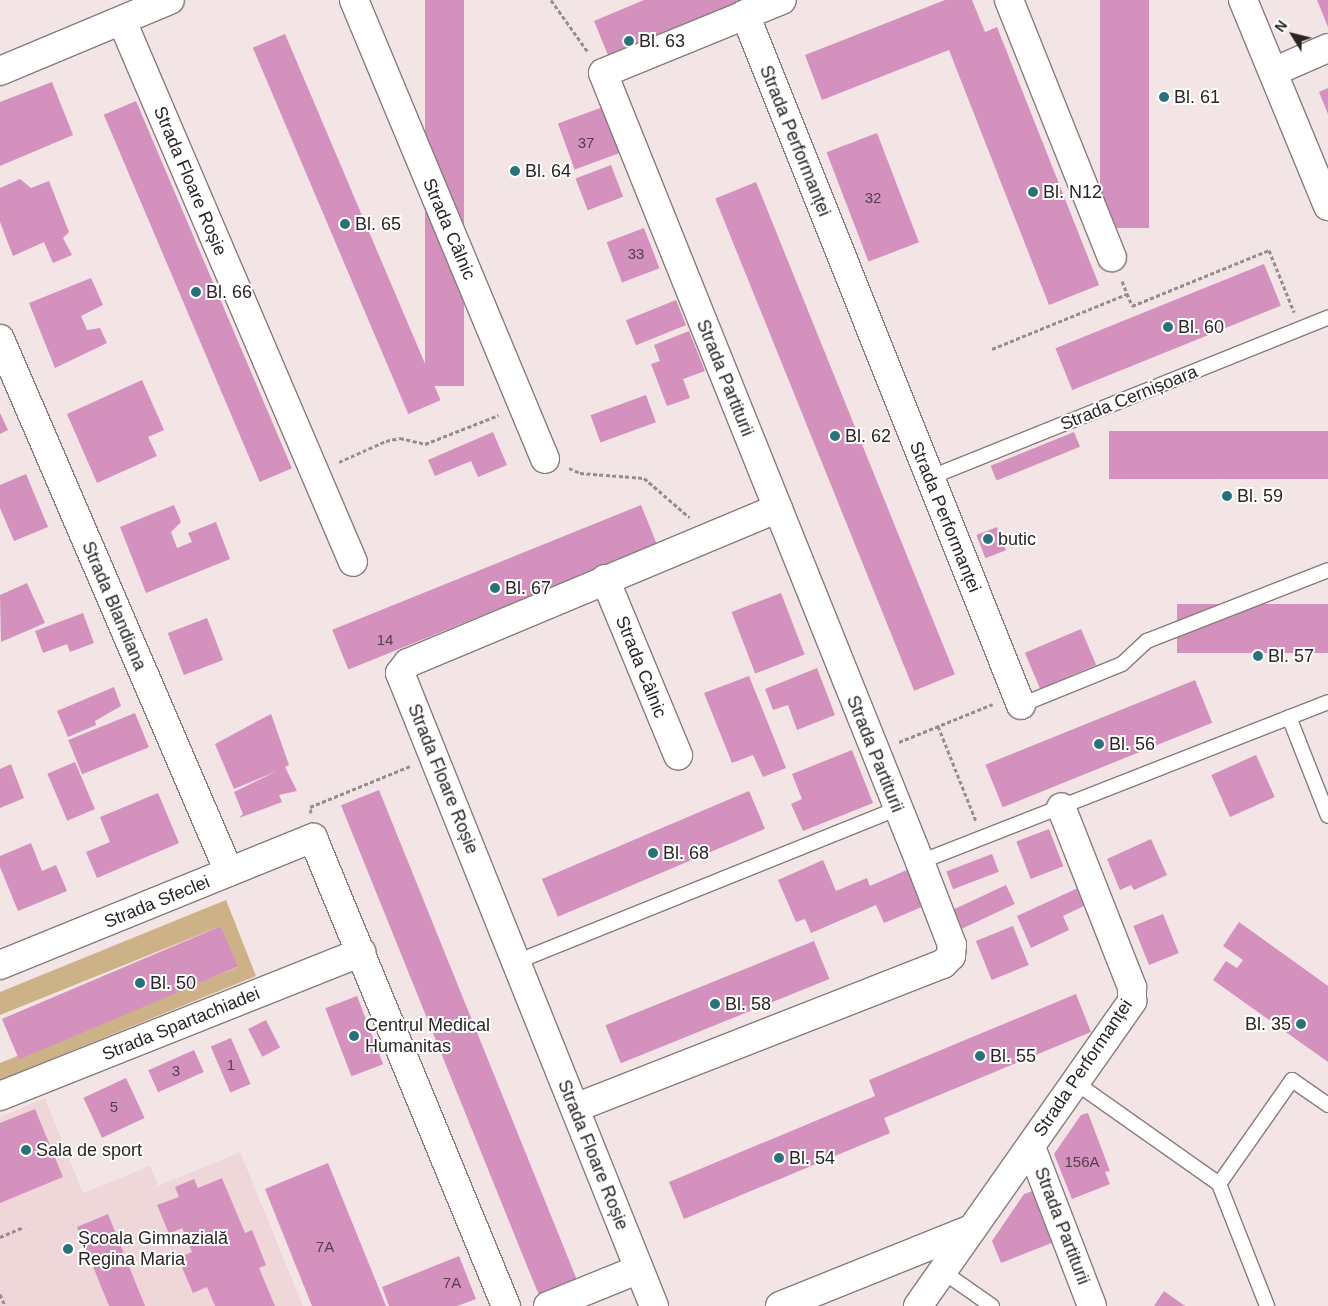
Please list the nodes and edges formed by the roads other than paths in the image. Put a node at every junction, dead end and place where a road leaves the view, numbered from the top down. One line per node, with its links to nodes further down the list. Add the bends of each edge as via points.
1 (170, 0): 7 (street)
2 (354, 0): 15 (street, Strada Câlnic)
3 (782, 0): 6 (street)
4 (1009, 0): 12 (street)
5 (1243, 0): 10 (street)
6 (745, 14): 16 (street, Strada Performanței); 17 (street, Strada Partiturii, via 603,73)
7 (122, 21): 9 (street); 18 (street, Strada Floare Roșie)
8 (1328, 48): 10 (street)
9 (0, 71)
10 (1273, 72): 11 (street)
11 (1328, 206)
12 (1112, 257)
13 (1328, 318): 16 (lane, Strada Cernișoara)
14 (0, 339): 29 (street, Strada Blandiana)
15 (545, 459)
16 (929, 478): 21 (street, Strada Performanței)
17 (778, 508): 20 (street, Strada Floare Roșie); 26 (street, Strada Partiturii)
18 (353, 562)
19 (1328, 570): 21 (lane, via 1147,641 1122,664)
20 (605, 579): 24 (street, Strada Câlnic); 31 (street, Strada Floare Roșie, via 408,663 400,673)
21 (1019, 700)
22 (1328, 702): 23 (lane)
23 (1289, 717): 25 (lane); 27 (lane)
24 (678, 754)
25 (1062, 807): 28 (lane); 33 (street, Strada Performanței, via 1133,994 1128,1009)
26 (896, 809): 28 (street, Strada Partiturii); 31 (lane)
27 (1328, 816)
28 (920, 862): 36 (street, Strada Partiturii, via 952,945 952,956 943,964)
29 (228, 872): 30 (street, Strada Sfeclei, via 313,838); 32 (street, Strada Sfeclei)
30 (362, 952): 34 (street, Strada Spartachiadei); 42 (street)
31 (516, 962): 36 (street, Strada Floare Roșie)
32 (1, 963)
33 (1076, 1083): 37 (street, Strada Performanței); 38 (lane)
34 (0, 1096)
35 (1328, 1105): 38 (lane, via 1292,1080)
36 (575, 1108): 40 (street, Strada Floare Roșie)
37 (1031, 1147): 39 (street, Strada Performanței); 48 (street, Strada Partiturii)
38 (1219, 1184): 49 (lane)
39 (972, 1229): 41 (street, Strada Performanței); 45 (street)
40 (639, 1270): 43 (street); 44 (street, Strada Floare Roșie)
41 (942, 1272): 46 (street, Strada Performanței); 47 (lane)
42 (506, 1306)
43 (548, 1306)
44 (654, 1306)
45 (780, 1306)
46 (918, 1306)
47 (992, 1306)
48 (1092, 1306)
49 (1267, 1306)

